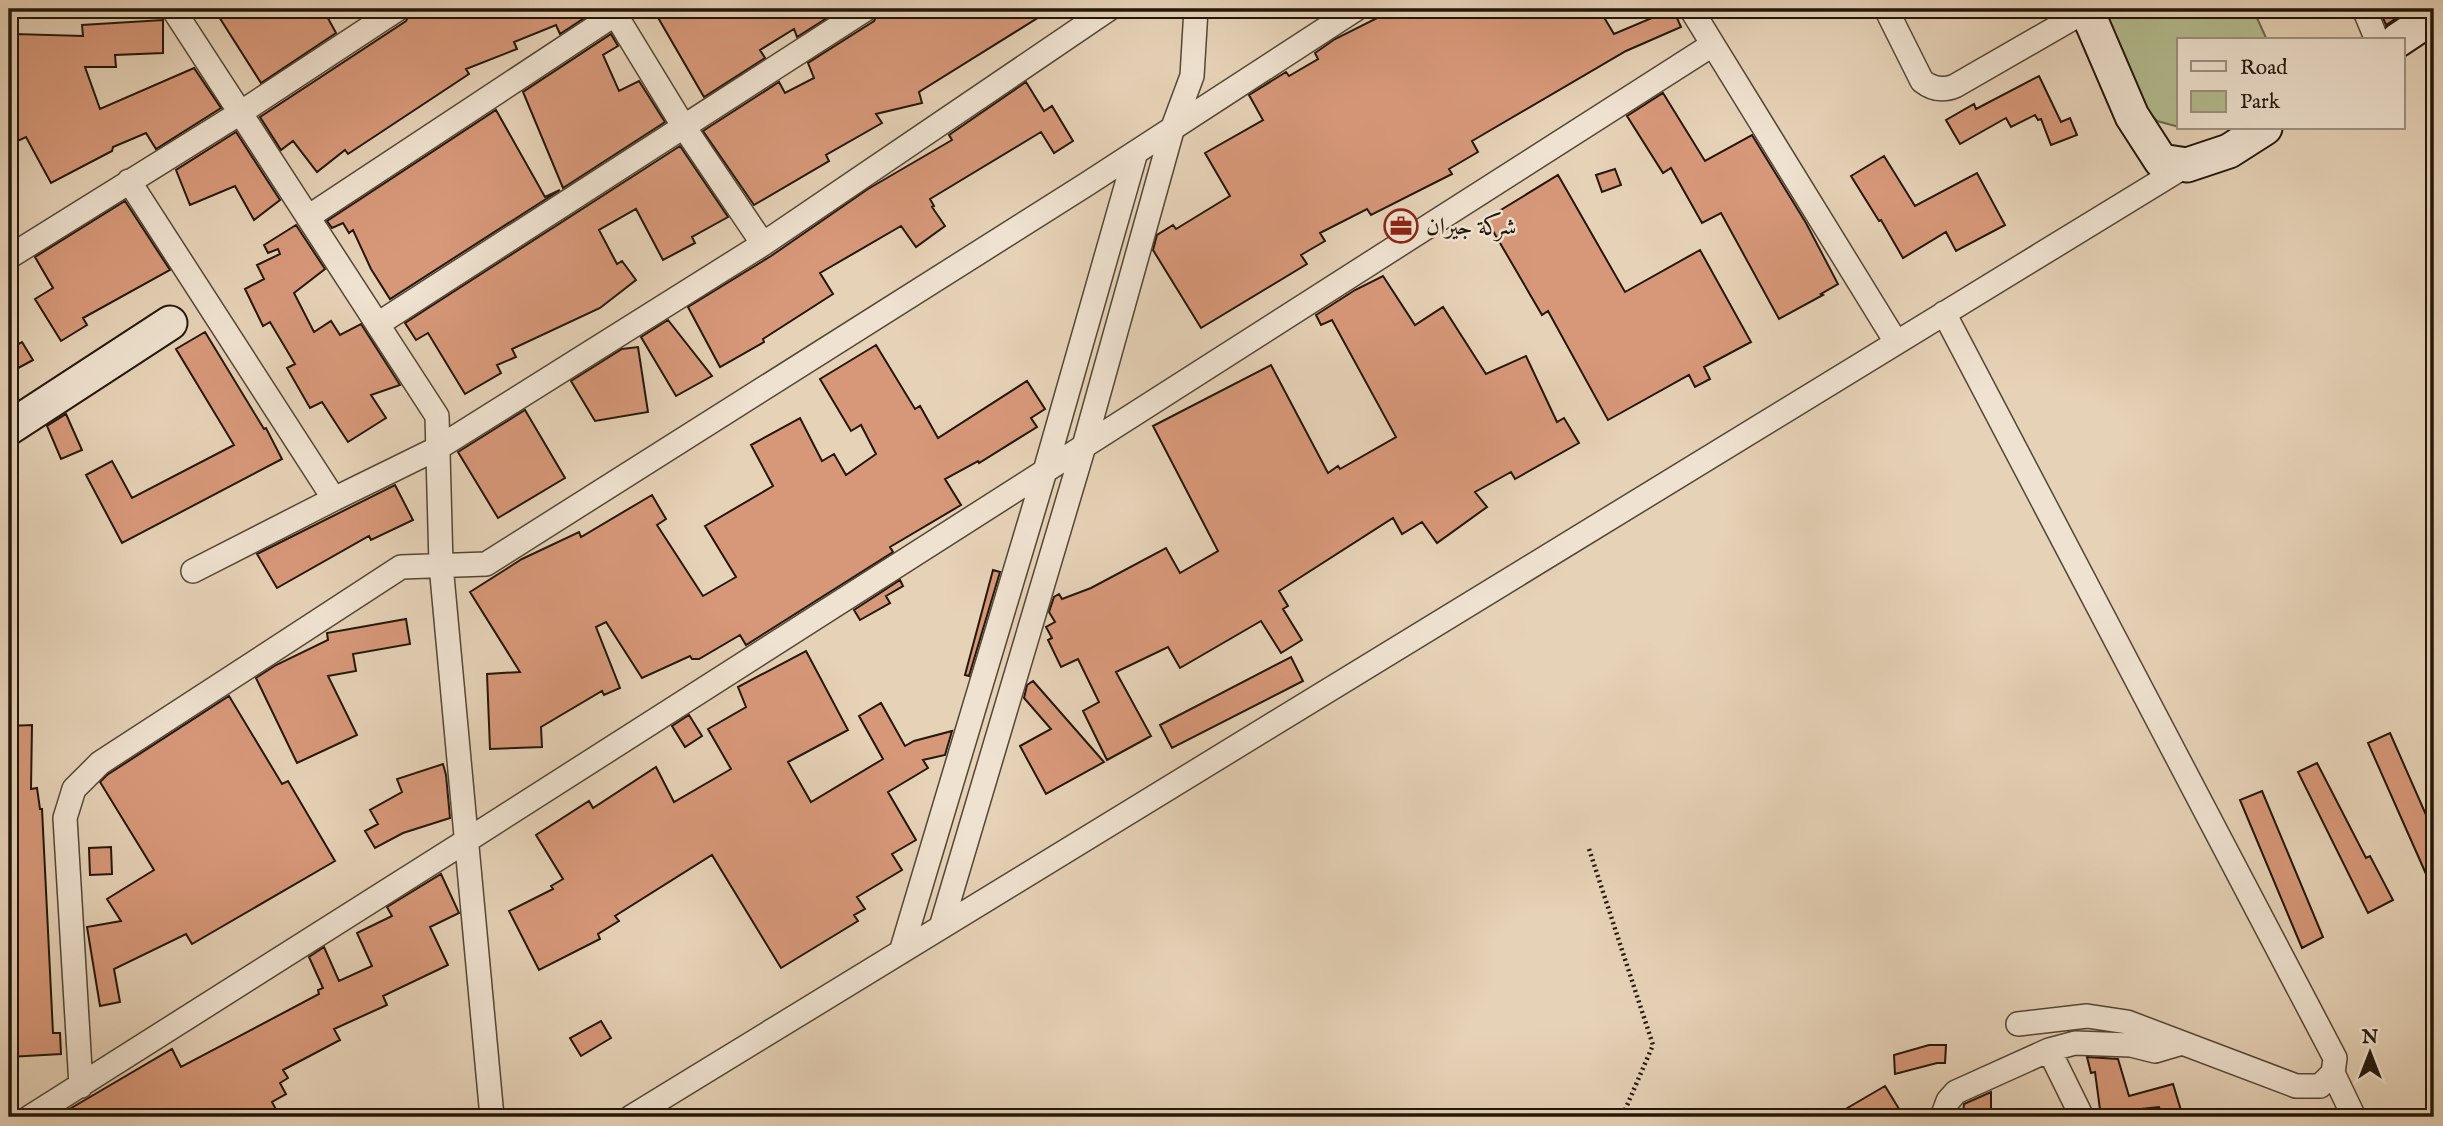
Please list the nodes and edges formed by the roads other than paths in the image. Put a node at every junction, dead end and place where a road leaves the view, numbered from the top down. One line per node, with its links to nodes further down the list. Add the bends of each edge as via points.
1 (173, 9): 16 (street)
2 (398, 9): 16 (street)
3 (866, 9): 17 (street)
4 (1109, 9): 24 (street)
5 (1196, 9): 18 (street, via 1192,76)
6 (1356, 9): 18 (street)
7 (1691, 9): 15 (street)
8 (1886, 9): 9 (street, via 1922,81 1944,89)
9 (2087, 9): 21 (street, via 2132,116 2161,161)
10 (2364, 9): 13 (street)
11 (617, 10): 17 (street); 23 (street)
12 (2434, 16): 14 (street)
13 (2376, 38)
14 (2401, 38)
15 (1712, 45): 29 (street); 33 (street)
16 (240, 113): 22 (street); 23 (street)
17 (684, 127): 24 (street); 28 (street)
18 (1173, 127): 20 (street); 33 (street)
19 (2262, 130): 21 (street, via 2229,152)
20 (1136, 152): 30 (street); 36 (street, via 485,564)
21 (2187, 165): 26 (street)
22 (129, 181): 25 (street); 35 (street)
23 (309, 218): 28 (street)
24 (763, 244): 32 (street)
25 (9, 257)
26 (1944, 313): 29 (street); 46 (street, via 2335,1058)
27 (170, 323): 31 (street)
28 (377, 324): 32 (street, via 437,416)
29 (1896, 342): 41 (street)
30 (1058, 426): 33 (street); 34 (street)
31 (9, 428)
32 (438, 448): 35 (street); 36 (street)
33 (1076, 451): 34 (street); 39 (street)
34 (1045, 471): 38 (street); 40 (street)
35 (334, 499): 37 (street)
36 (441, 565): 40 (street); 47 (street, via 401,567 100,764 75,789 65,818)
37 (193, 571)
38 (1003, 610): 39 (street); 42 (street)
39 (1027, 638): 41 (street)
40 (466, 841): 47 (street); 49 (street)
41 (942, 927): 42 (street)
42 (901, 952): 50 (street)
43 (2018, 1024): 44 (street, via 2087,1016 2127,1022)
44 (2182, 1043): 45 (street, via 2155,1051 2131,1045 2075,1043); 46 (street, via 2296,1086 2320,1086)
45 (2049, 1050): 51 (street, via 1956,1092); 52 (street)
46 (2333, 1073): 53 (street)
47 (81, 1086): 48 (street)
48 (30, 1117)
49 (492, 1117)
50 (631, 1117)
51 (1942, 1117)
52 (2082, 1117)
53 (2354, 1117)

